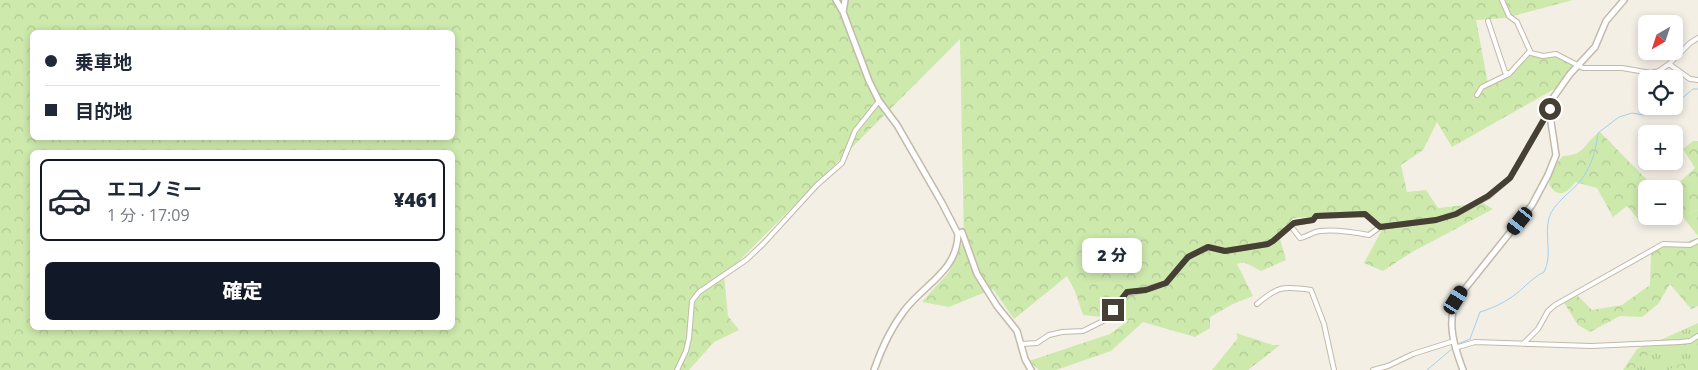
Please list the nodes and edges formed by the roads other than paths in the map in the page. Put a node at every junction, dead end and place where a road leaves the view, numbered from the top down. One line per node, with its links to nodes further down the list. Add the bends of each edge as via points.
1 (836, 0): 5 (street)
2 (845, 0): 5 (street)
3 (1502, 0): 8 (street, via 1509,16 1517,22)
4 (1624, 0): 10 (street, via 1606,21 1595,47)
5 (843, 12): 14 (street)
6 (1488, 21): 11 (street, via 1505,72)
7 (1698, 38): 9 (street)
8 (1530, 51): 10 (street, via 1536,55 1556,54); 11 (street)
9 (1669, 64): 10 (street, via 1651,73); 12 (street, via 1690,79)
10 (1578, 66): 15 (street, via 1556,92)
11 (1509, 74): 13 (street, via 1482,87)
12 (1698, 80)
13 (1477, 95)
14 (879, 101): 18 (street, via 892,116); 26 (street, via 855,131 842,163 746,260 692,301 690,338)
15 (1550, 109): 17 (street, via 1510,178 1488,196 1456,214 1436,220); 22 (street, via 1556,146 1554,163 1532,205 1456,300 1451,316)
16 (1290, 225): 17 (street, via 1313,220 1316,216 1361,214 1370,217); 17 (street, via 1300,238 1330,231 1369,236); 23 (street, via 1268,244 1225,251 1208,247 1188,257 1166,283 1127,292 1105,320 1083,331 1062,332 1037,343)
17 (1380, 227)
18 (958, 234): 23 (street, via 962,232 977,274 1017,331); 27 (street, via 958,248 952,260 904,310)
19 (1698, 241): 24 (street, via 1663,244 1575,293 1548,311 1538,329)
20 (1257, 304): 29 (street, via 1277,289 1311,290 1324,324)
21 (1698, 336): 24 (street, via 1690,341 1612,346)
22 (1454, 341): 25 (street); 30 (street)
23 (1022, 344): 28 (street)
24 (1523, 344): 25 (street, via 1475,342)
25 (1455, 348): 31 (street)
26 (678, 370)
27 (874, 370)
28 (1031, 370)
29 (1334, 370)
30 (1372, 370)
31 (1463, 370)

